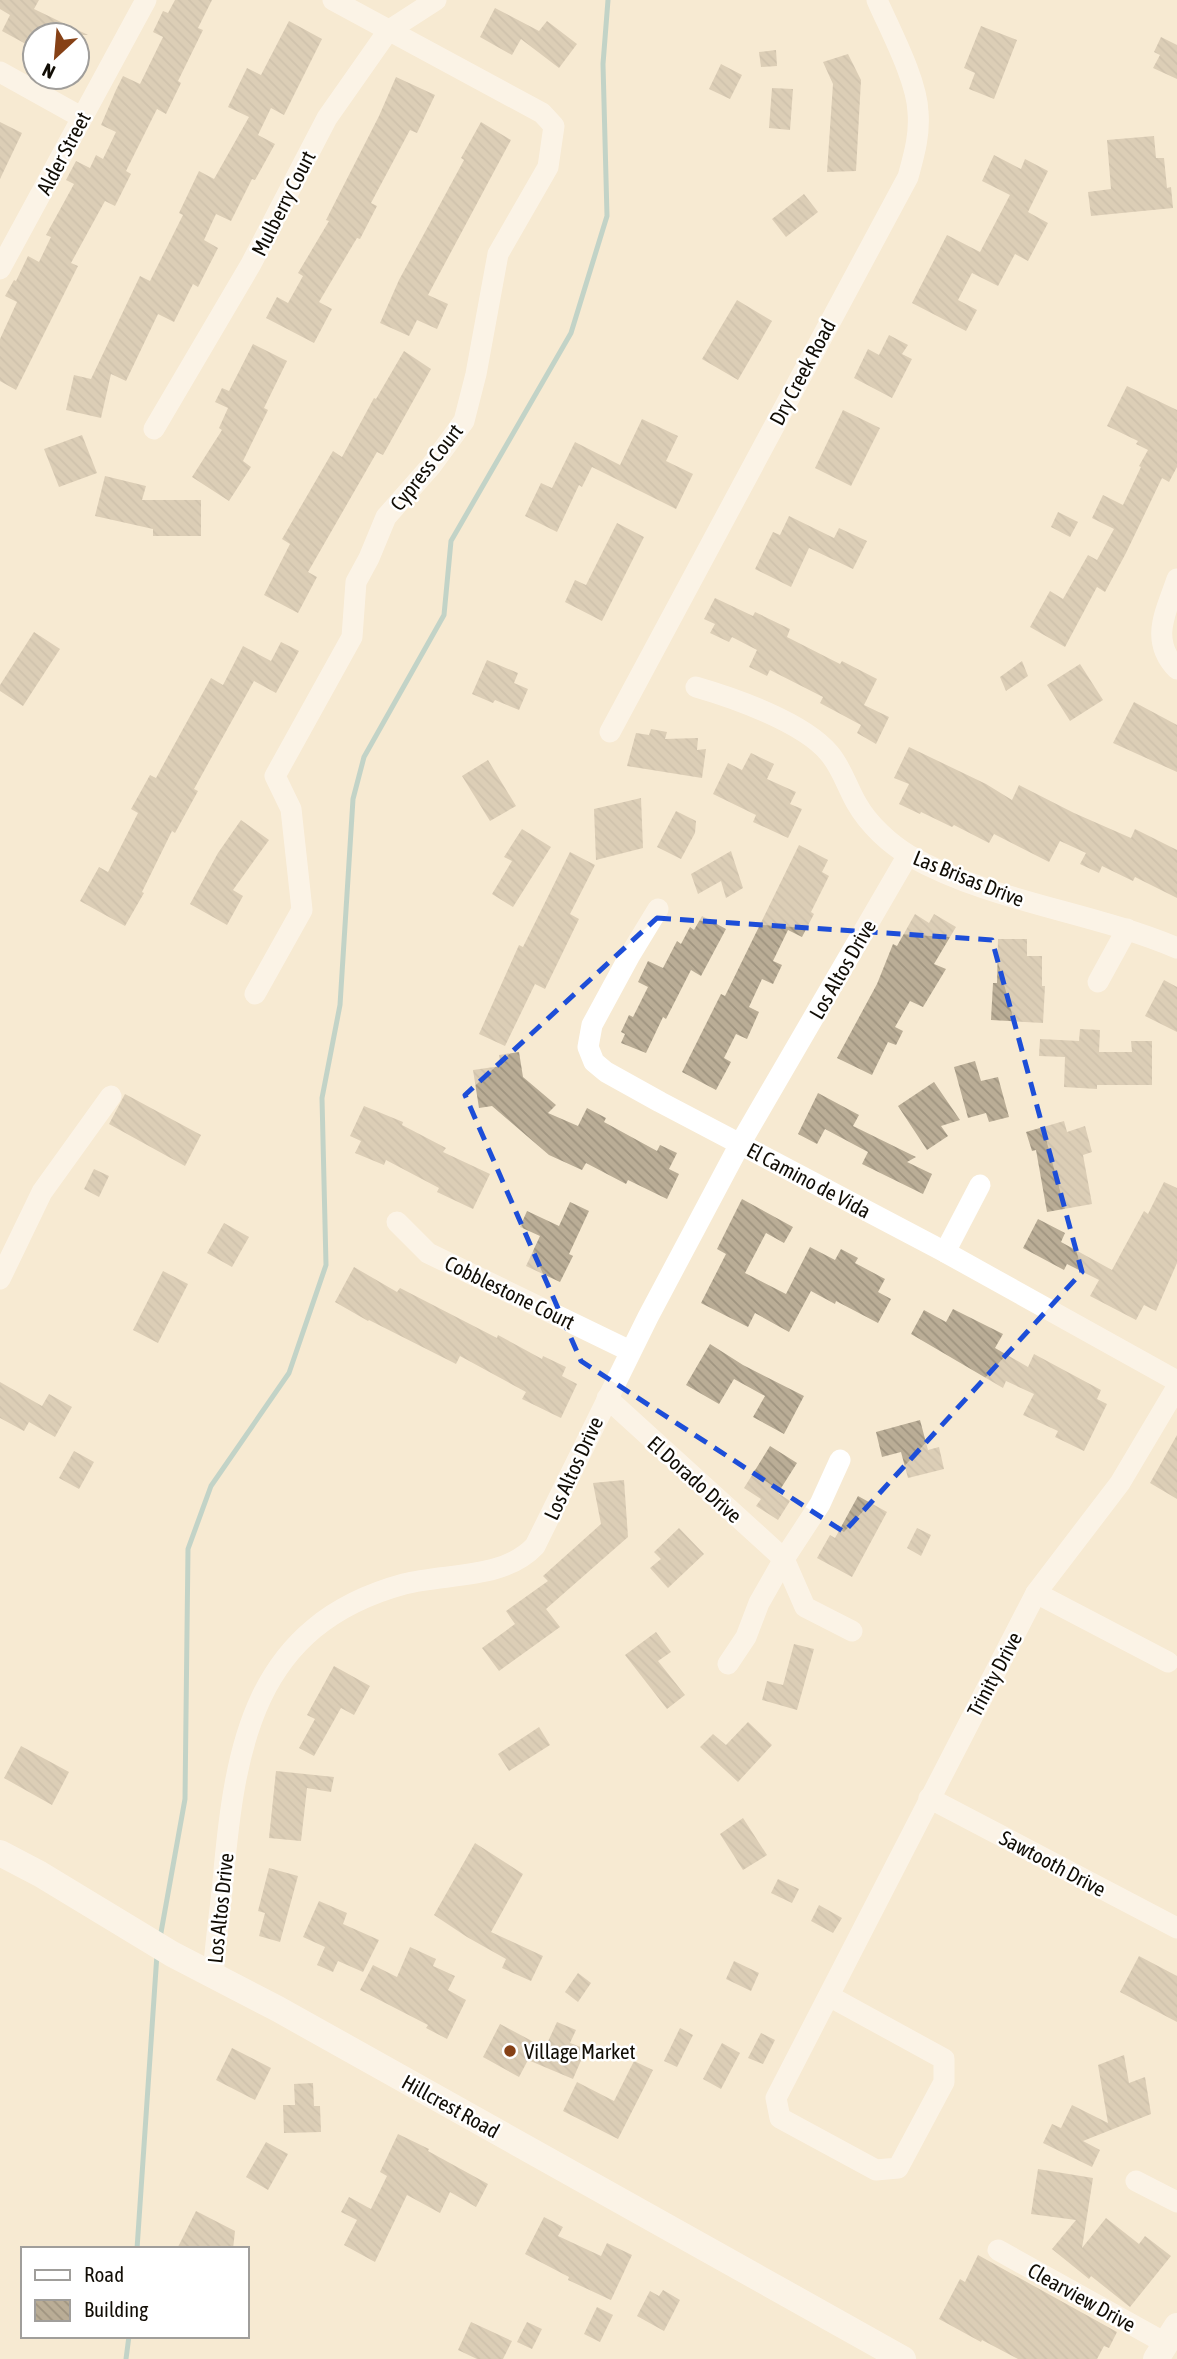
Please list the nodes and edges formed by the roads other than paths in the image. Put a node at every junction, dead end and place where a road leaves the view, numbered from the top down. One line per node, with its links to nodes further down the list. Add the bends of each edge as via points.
1 (146, 0): 7 (street, Alder Street)
2 (333, 0): 5 (street, Cypress Court)
3 (436, 0): 5 (street, Mulberry Court)
4 (877, 0): 13 (street, Dry Creek Road, via 919,110 918,142 908,177)
5 (388, 31): 9 (street, Mulberry Court, via 327,118 251,264); 19 (street, Cypress Court, via 542,113 554,126 553,144 548,167 498,254 464,421 386,517 356,582 352,637 275,776 291,809 302,910)
6 (0, 72): 7 (street)
7 (81, 117): 8 (street, Alder Street)
8 (0, 270)
9 (155, 429)
10 (1177, 579): 11 (street, via 1161,638 1167,659)
11 (1177, 668)
12 (696, 687): 14 (street, Las Brisas Drive, via 747,704 812,738 838,765 872,824)
13 (610, 732)
14 (908, 855): 16 (street, Las Brisas Drive, via 1000,895); 21 (street, Los Altos Drive)
15 (658, 909): 21 (street, El Camino de Vida, via 592,1025 589,1054 606,1072)
16 (1127, 929): 17 (street, Las Brisas Drive); 18 (street)
17 (1177, 948)
18 (1098, 982)
19 (254, 995)
20 (111, 1096): 25 (street, via 43,1192)
21 (740, 1144): 24 (street, El Camino de Vida); 26 (street, Los Altos Drive)
22 (980, 1185): 24 (street)
23 (397, 1222): 26 (street, Cobblestone Court, via 428,1253)
24 (945, 1252): 27 (street, El Camino de Vida)
25 (0, 1279)
26 (630, 1351): 29 (street, Los Altos Drive)
27 (1177, 1381)
28 (1177, 1387): 32 (street, Trinity Drive, via 1120,1483)
29 (607, 1398): 31 (street, El Dorado Drive); 39 (street, Los Altos Drive, via 541,1538 528,1553 501,1567 406,1584 354,1602 310,1632 268,1684 255,1708 237,1771)
30 (840, 1460): 31 (street, via 820,1504)
31 (784, 1559): 33 (street, El Dorado Drive, via 805,1607); 35 (street)
32 (1036, 1593): 34 (street); 36 (street, Trinity Drive)
33 (852, 1632)
34 (1168, 1662)
35 (728, 1664)
36 (929, 1798): 38 (street, Sawtooth Drive); 40 (street, Trinity Drive)
37 (0, 1853): 39 (street, Hillcrest Road)
38 (1177, 1928)
39 (213, 1977): 45 (street, Hillcrest Road, via 278,2009)
40 (834, 1986): 40 (street, Trinity Drive, via 776,2098 780,2118 876,2170 898,2168 944,2082 944,2059)
41 (1136, 2181): 42 (street)
42 (1177, 2202)
43 (998, 2250): 44 (street, Clearview Drive)
44 (1166, 2343)
45 (901, 2359)

